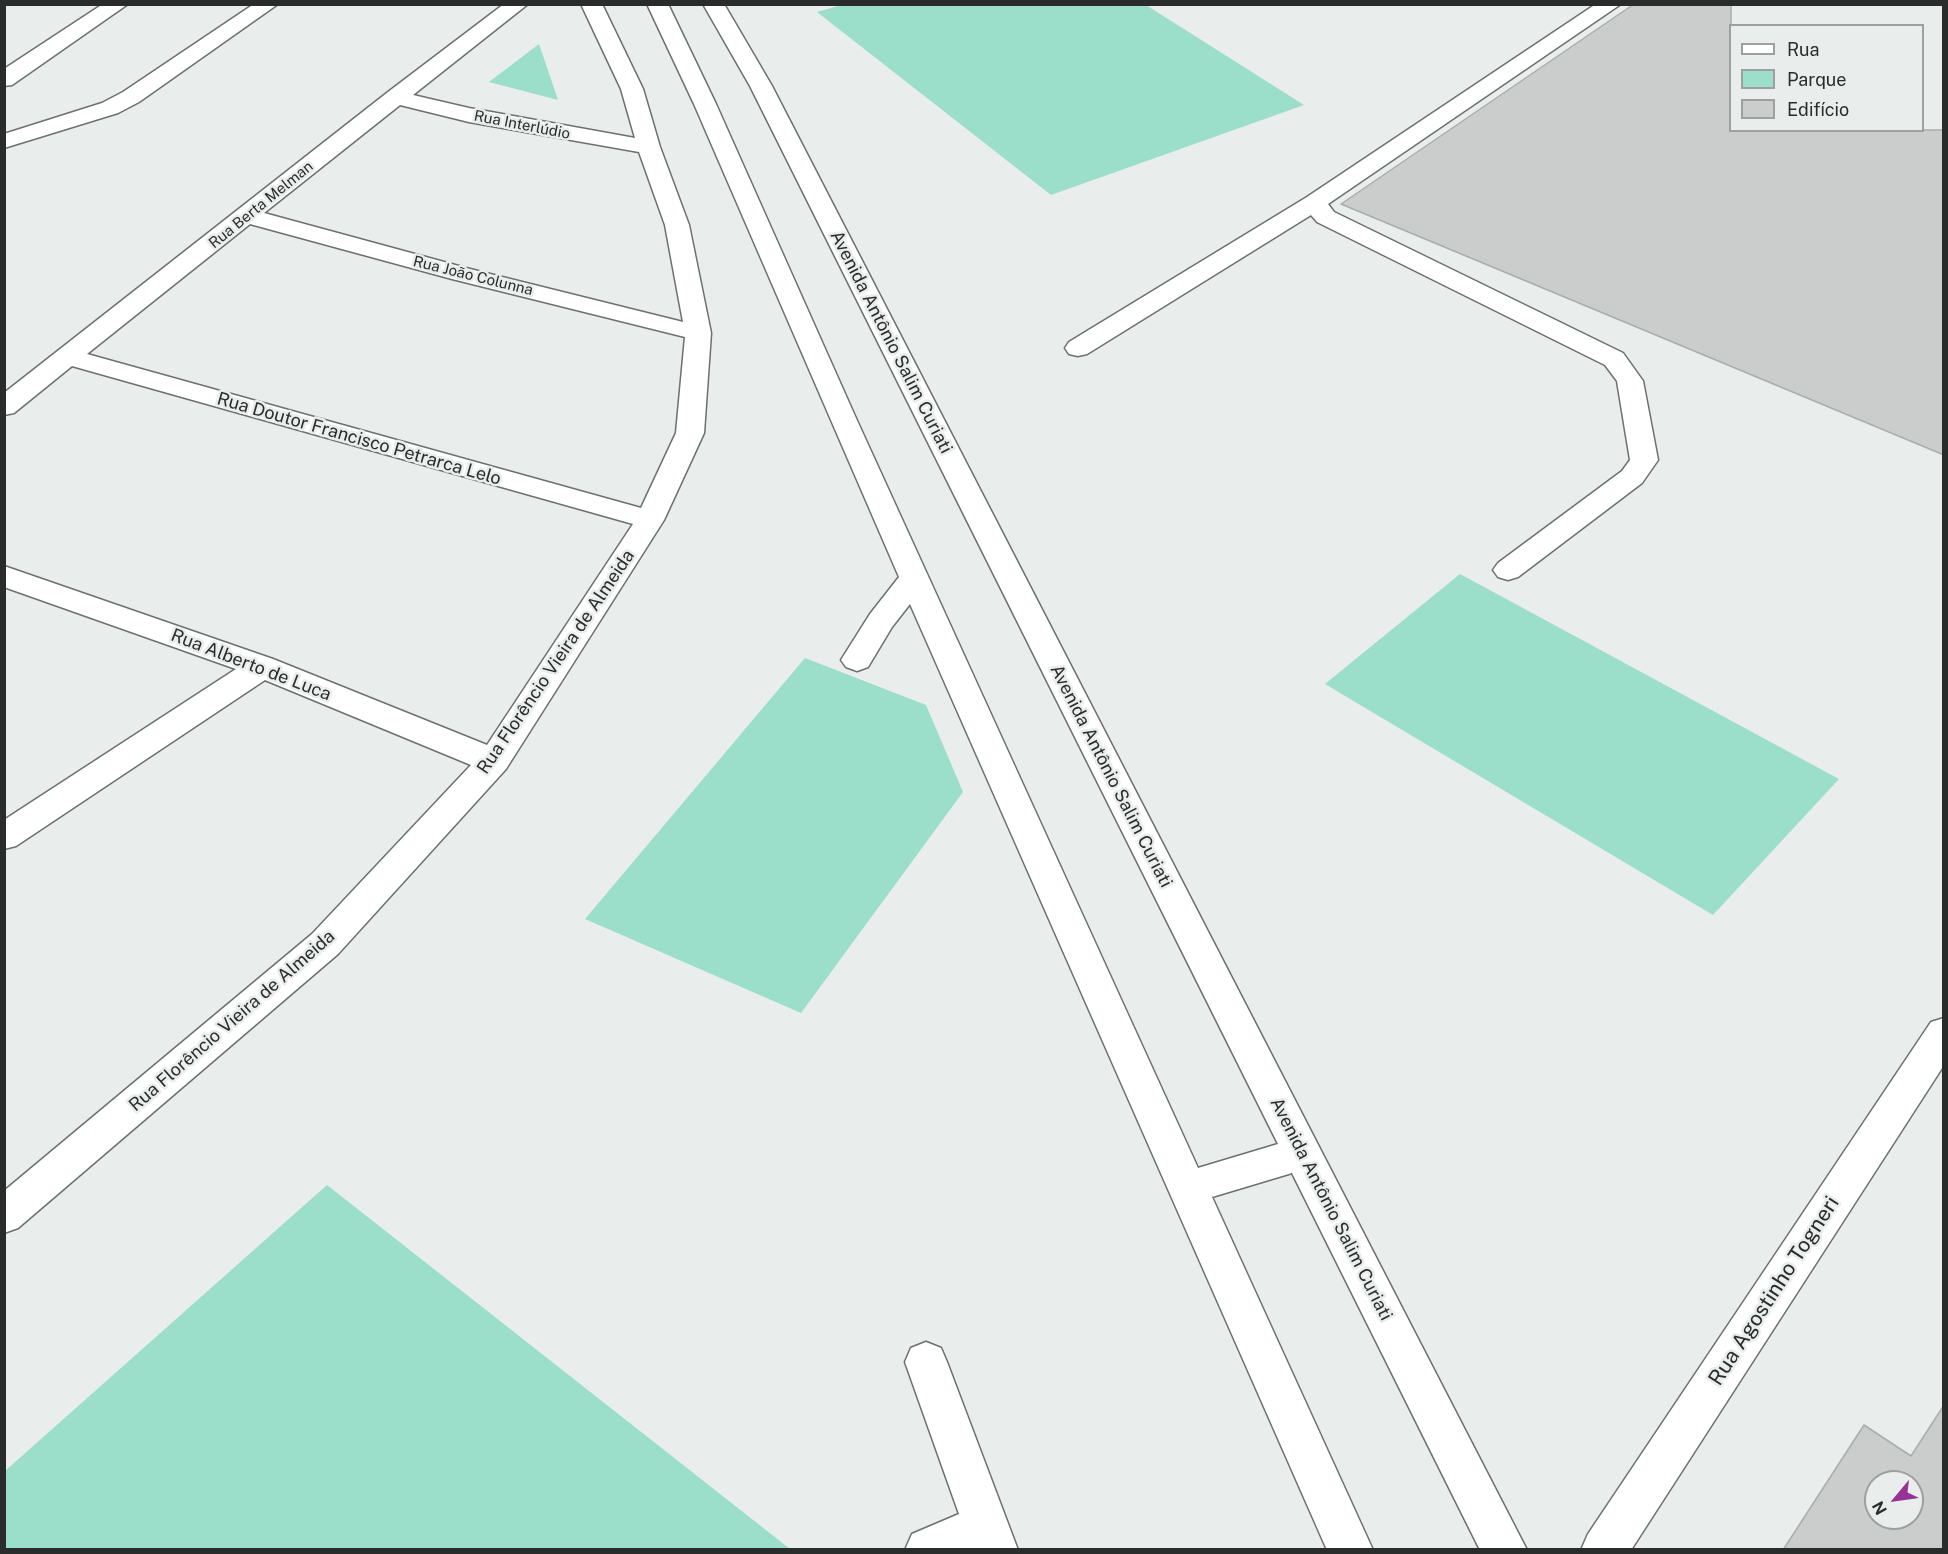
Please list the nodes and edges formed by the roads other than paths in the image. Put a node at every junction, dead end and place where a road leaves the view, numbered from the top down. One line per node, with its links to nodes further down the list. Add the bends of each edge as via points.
1 (118, 4): 8 (street)
2 (268, 4): 10 (street, via 110,108)
3 (518, 4): 9 (street, Rua Berta Melman)
4 (591, 4): 11 (street, Rua Florêncio Vieira de Almeida, via 632,89)
5 (657, 4): 21 (street)
6 (713, 4): 27 (street, Avenida Antônio Salim Curiati, via 767,97)
7 (1611, 4): 12 (street)
8 (4, 80)
9 (396, 97): 11 (street, Rua Interlúdio, via 469,116); 13 (street, Rua Berta Melman)
10 (4, 141)
11 (649, 147): 14 (street, Rua Florêncio Vieira de Almeida, via 677,225)
12 (1315, 202): 15 (street); 19 (street, via 1324,217 1614,359 1630,381 1644,460 1632,477)
13 (248, 216): 14 (street, Rua João Colunna); 16 (street, Rua Berta Melman)
14 (698, 333): 18 (street, Rua Florêncio Vieira de Almeida, via 690,433)
15 (1078, 348)
16 (68, 357): 17 (street, Rua Berta Melman); 18 (street, Rua Doutor Francisco Petrarca Lelo)
17 (4, 407)
18 (650, 520): 24 (street, Rua Florêncio Vieira de Almeida)
19 (1509, 570)
20 (4, 576): 23 (street, Rua Alberto de Luca)
21 (914, 578): 22 (street); 28 (street)
22 (856, 660)
23 (262, 666): 24 (street, Rua Alberto de Luca); 25 (street)
24 (494, 761): 29 (street, Rua Florêncio Vieira de Almeida, via 325,944)
25 (4, 837)
26 (1944, 1033): 35 (street, Rua Agostinho Togneri)
27 (1303, 1153): 28 (street); 34 (street, Avenida Antônio Salim Curiati)
28 (1187, 1188): 33 (street)
29 (4, 1216)
30 (926, 1362): 31 (street)
31 (990, 1538): 32 (street)
32 (928, 1550)
33 (1350, 1550)
34 (1504, 1550)
35 (1604, 1550)

